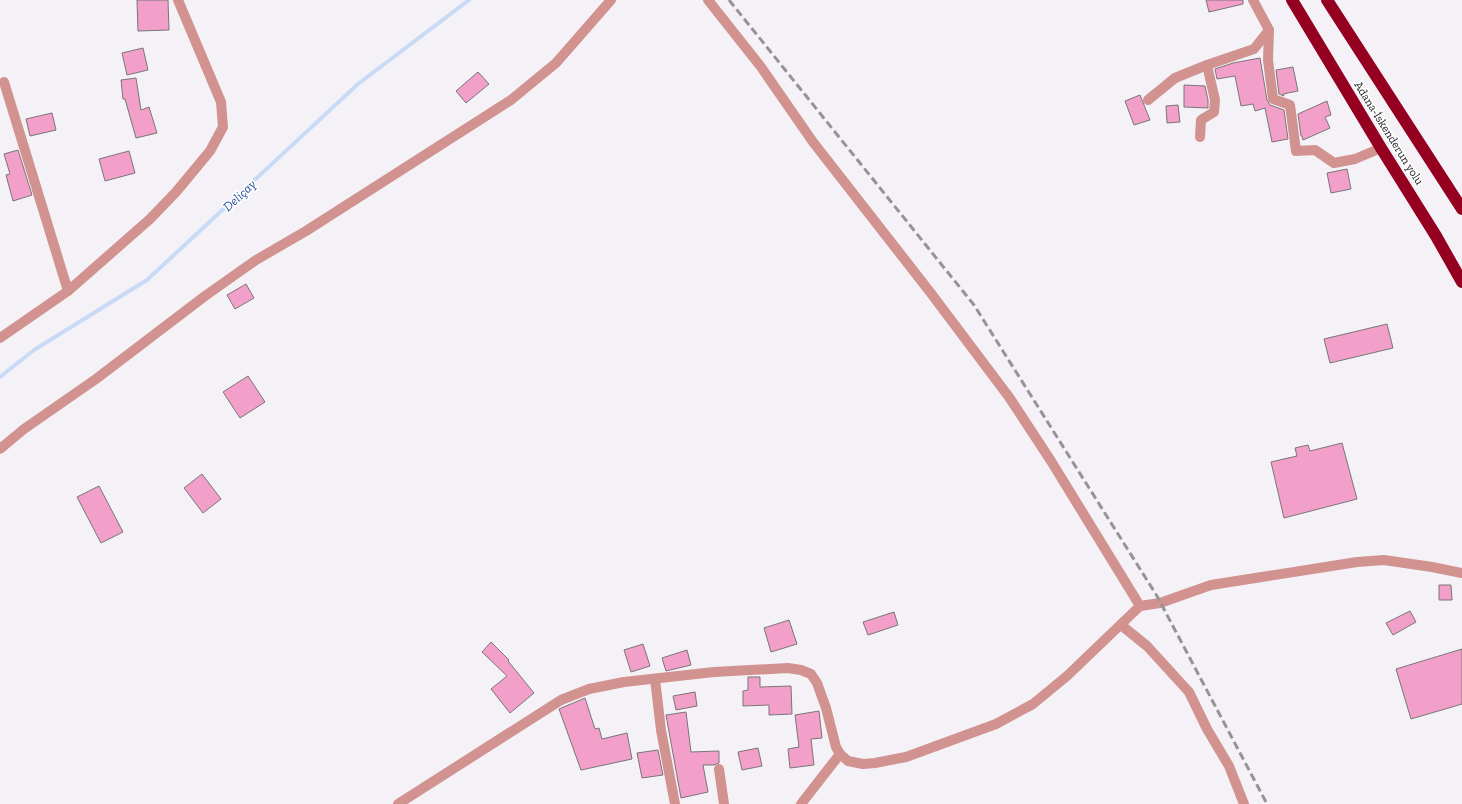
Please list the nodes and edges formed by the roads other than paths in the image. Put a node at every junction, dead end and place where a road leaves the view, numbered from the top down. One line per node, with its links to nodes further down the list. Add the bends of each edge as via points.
1 (178, 0): 15 (street, via 221,102 223,127 210,151 176,192 150,219)
2 (611, 0): 17 (street, via 556,63 511,100 313,227 256,260)
3 (708, 0): 19 (street, via 761,67 813,142 1009,397)
4 (1253, 0): 7 (street)
5 (1292, 0): 12 (highway, Adana-İskenderun yolu)
6 (1327, 0): 13 (highway, Adana-İskenderun yolu)
7 (1269, 30): 8 (street, via 1254,49); 12 (street, via 1268,60 1273,98 1290,105 1296,151 1315,150 1334,163 1355,159)
8 (1207, 64): 10 (street, via 1175,78); 11 (street, via 1215,100 1214,112 1202,120)
9 (4, 82): 15 (street)
10 (1148, 100)
11 (1200, 137)
12 (1381, 148): 14 (highway, Adana-İskenderun yolu)
13 (1461, 205)
14 (1462, 282)
15 (68, 291): 16 (street)
16 (0, 338)
17 (0, 449)
18 (1462, 573): 19 (street, via 1384,560 1357,562 1211,585 1160,603)
19 (1140, 606): 20 (street)
20 (1121, 624): 22 (street, via 1067,676 1033,704 996,724 906,757 875,763 848,761); 28 (street, via 1147,646 1189,692 1229,766)
21 (655, 679): 22 (street, via 714,672 788,668 811,674 826,708); 24 (street, via 588,688 561,700); 25 (street, via 661,730)
22 (840, 754): 27 (street)
23 (719, 769): 26 (street)
24 (398, 804)
25 (676, 804)
26 (724, 804)
27 (801, 804)
28 (1244, 804)

